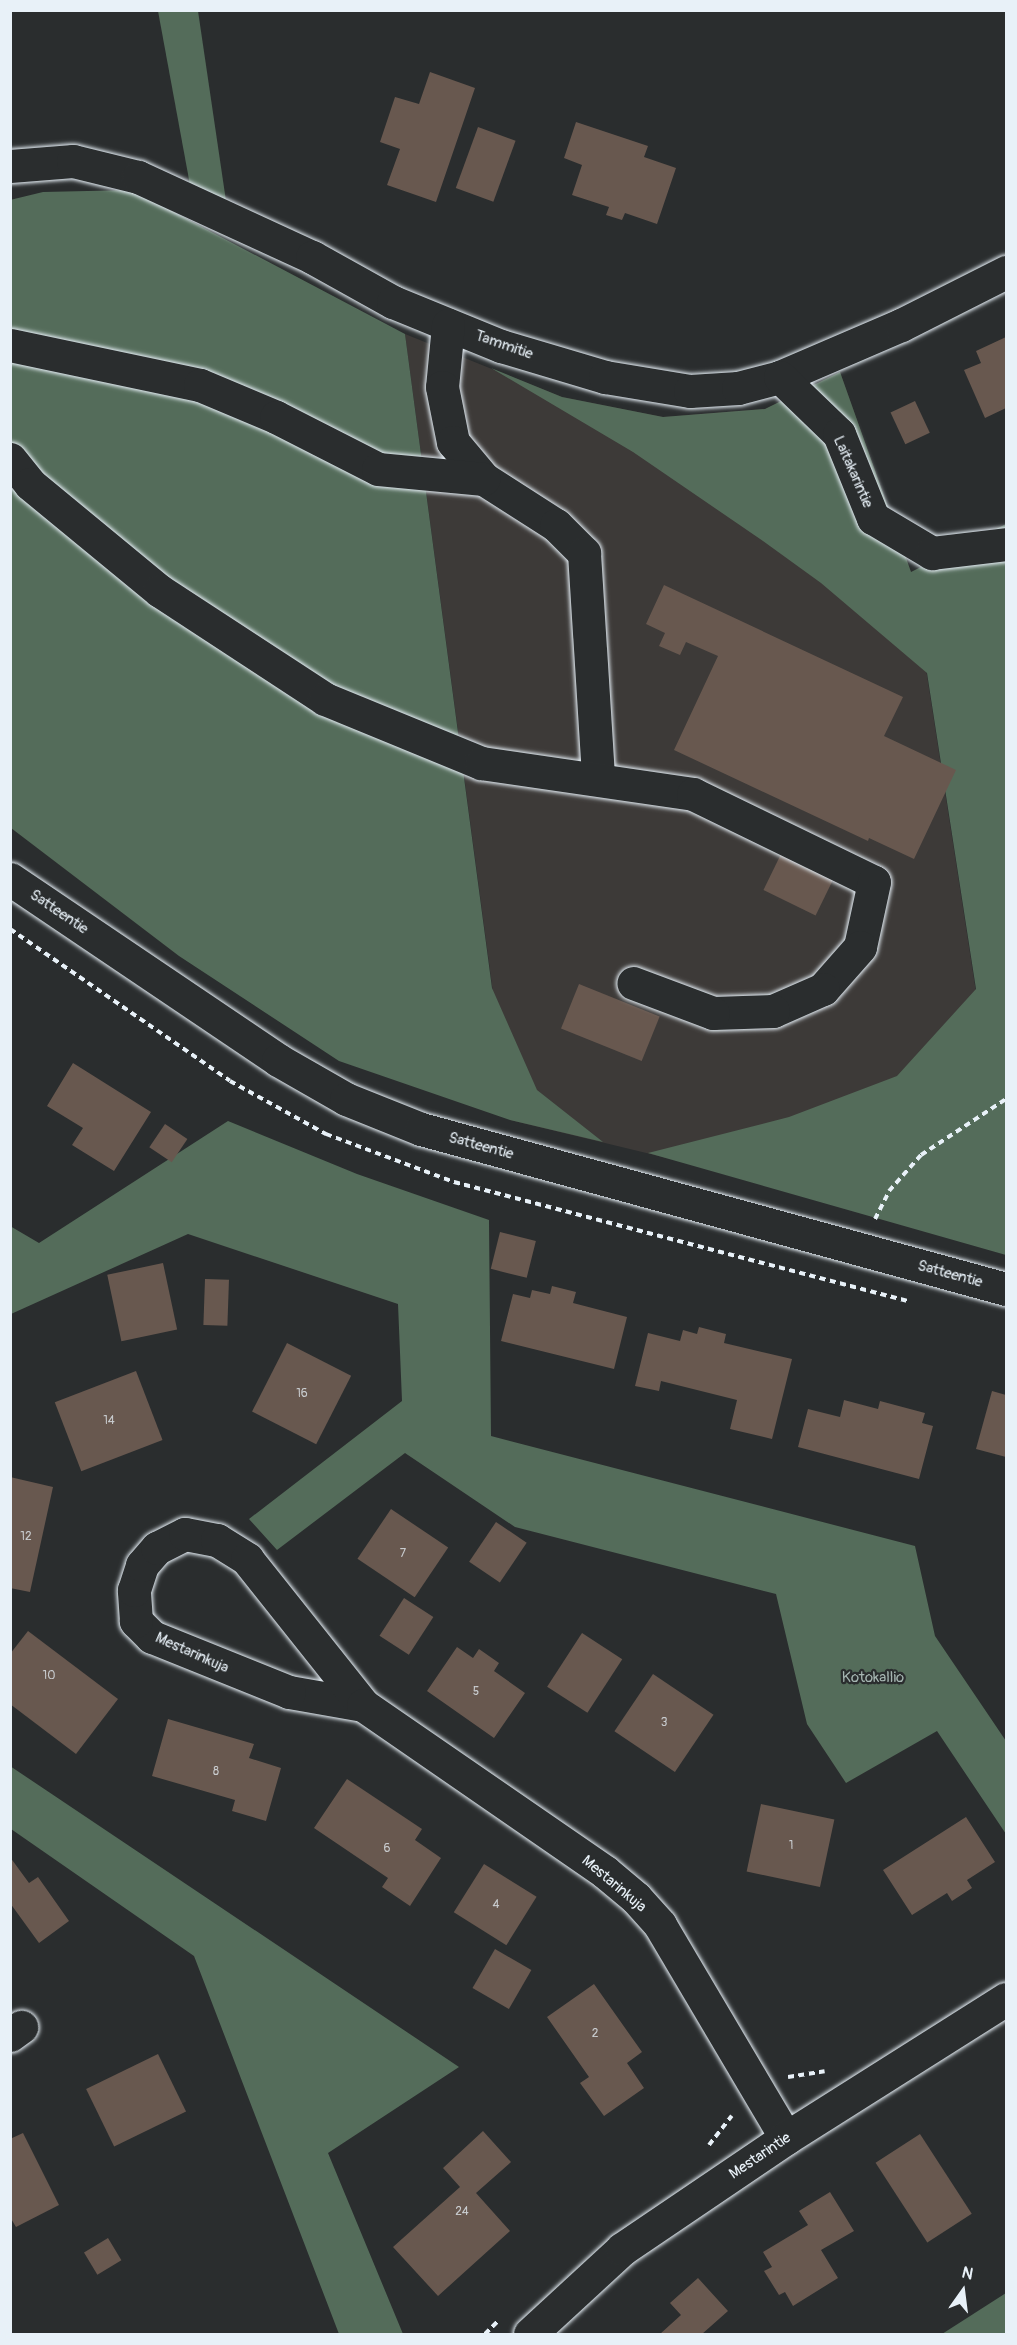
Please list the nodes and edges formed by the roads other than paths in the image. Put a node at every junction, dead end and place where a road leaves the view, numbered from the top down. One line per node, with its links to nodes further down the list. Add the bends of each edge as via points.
1 (10, 166): 3 (street, Tammitie, via 73,161 138,177)
2 (1006, 272): 5 (street, Tammitie, via 901,325)
3 (448, 325): 5 (street, Tammitie, via 501,346 605,377 690,391 738,388); 7 (street, via 442,387 453,442)
4 (10, 345): 7 (street, via 200,385 276,417 378,469)
5 (780, 376): 8 (street, Laitakarintie, via 839,434 873,518 932,553)
6 (10, 459): 9 (street, via 30,484 160,591 325,699 481,762)
7 (484, 479): 9 (street, via 556,525 584,554)
8 (1006, 543)
9 (598, 778): 11 (street, via 693,795 874,882 860,947 823,989 773,1011 713,1013)
10 (10, 879): 12 (street, Satteentie, via 278,1060 346,1099 421,1129)
11 (633, 983)
12 (1006, 1289)
13 (363, 1705): 13 (street, Mestarinkuja, via 289,1692 152,1637 136,1621 134,1590 142,1565 157,1548 185,1534 217,1540 248,1558); 15 (street, Mestarinkuja, via 605,1872 636,1898 660,1925)
14 (1006, 1999): 15 (street, Mestarintie)
15 (786, 2138): 16 (street, Mestarintie, via 622,2249)
16 (530, 2334)

